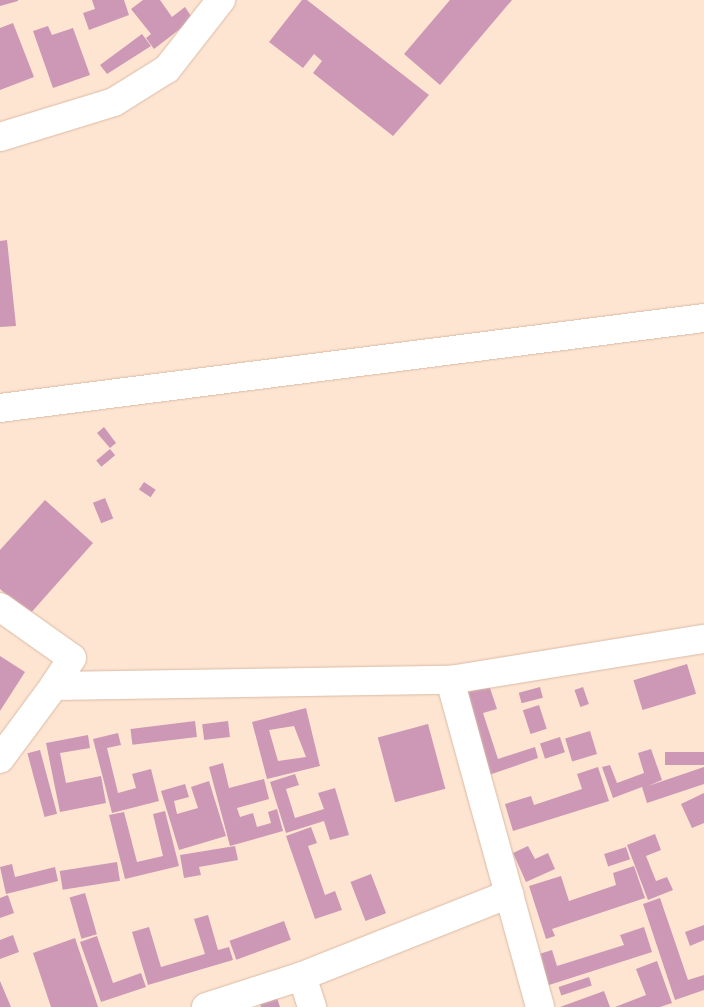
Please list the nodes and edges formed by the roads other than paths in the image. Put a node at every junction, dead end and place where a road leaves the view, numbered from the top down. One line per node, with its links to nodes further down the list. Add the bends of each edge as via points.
1 (221, 0): 2 (street, via 167,69 122,98)
2 (0, 137)
3 (704, 318): 4 (street)
4 (0, 408)
5 (0, 607): 8 (street, via 72,658)
6 (704, 639): 7 (street)
7 (450, 680): 8 (street); 10 (street)
8 (54, 686): 9 (street)
9 (0, 759)
10 (509, 894): 11 (street); 14 (street)
11 (302, 976): 12 (street); 13 (street)
12 (206, 1007)
13 (312, 1007)
14 (540, 1007)

